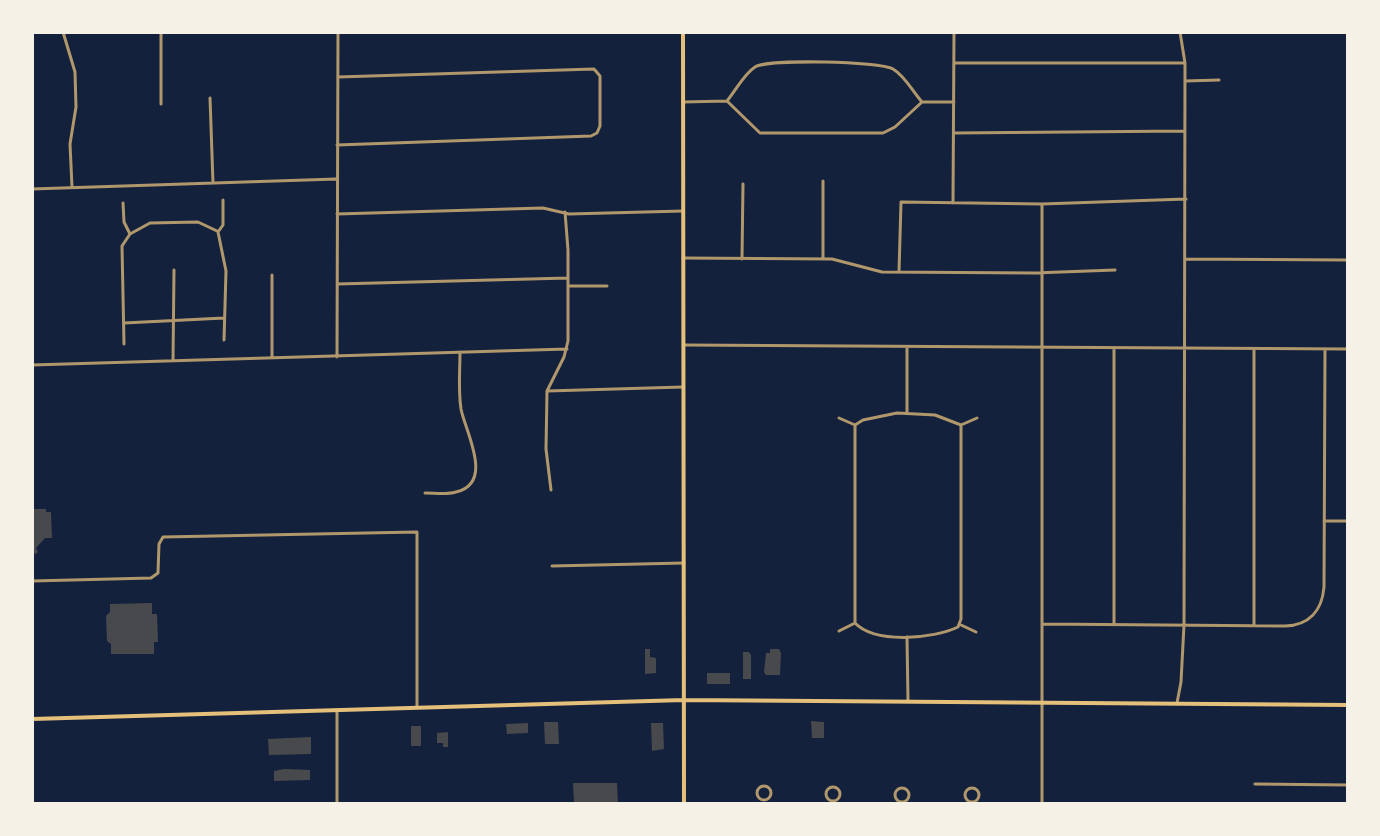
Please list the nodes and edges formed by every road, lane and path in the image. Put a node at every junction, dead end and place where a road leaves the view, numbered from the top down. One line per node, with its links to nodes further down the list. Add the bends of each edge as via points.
1 (63, 32): 25 (street, via 75,72)
2 (161, 32): 17 (street)
3 (338, 32): 9 (street)
4 (683, 32): 14 (main road)
5 (954, 32): 7 (street)
6 (1180, 32): 8 (street)
7 (954, 63): 8 (street); 16 (street)
8 (1185, 63): 11 (street)
9 (338, 77): 20 (street); 20 (street, via 594,69 600,76 600,126 591,136)
10 (1219, 80): 11 (street)
11 (1185, 81): 18 (street)
12 (210, 98): 23 (street)
13 (727, 101): 14 (street); 15 (street, via 760,133 794,134 883,133); 15 (street, via 748,73 765,63 851,63 891,68)
14 (683, 102): 32 (main road)
15 (922, 102): 16 (street)
16 (954, 102): 19 (street)
17 (161, 104)
18 (1185, 131): 19 (street); 27 (street)
19 (954, 133): 30 (street)
20 (337, 145): 21 (street)
21 (337, 179): 23 (street); 34 (street)
22 (823, 181): 38 (street)
23 (213, 183): 25 (street)
24 (743, 184): 39 (street)
25 (72, 187): 26 (street)
26 (32, 189)
27 (1186, 199): 31 (street); 40 (street)
28 (223, 200): 35 (street)
29 (123, 203): 36 (street)
30 (953, 203): 31 (street); 44 (street, via 901,202)
31 (1042, 204): 45 (street)
32 (683, 211): 33 (street); 37 (main road)
33 (565, 212): 34 (street, via 543,208); 47 (street)
34 (337, 214): 48 (street)
35 (218, 232): 36 (street, via 198,222 150,223); 51 (street, via 226,271)
36 (130, 234): 53 (street, via 122,246)
37 (683, 258): 39 (street); 56 (main road)
38 (823, 258): 39 (street); 44 (street)
39 (742, 259)
40 (1185, 259): 41 (street); 60 (street)
41 (1348, 260)
42 (174, 270): 52 (street)
43 (1115, 270): 45 (street)
44 (899, 272): 45 (street)
45 (1042, 273): 58 (street)
46 (272, 275): 67 (street)
47 (568, 278): 48 (street); 49 (street)
48 (337, 284): 66 (street)
49 (568, 286): 50 (street); 61 (street)
50 (607, 286)
51 (224, 318): 52 (street); 54 (street)
52 (173, 321): 53 (street); 68 (street)
53 (124, 323): 55 (street)
54 (224, 340)
55 (124, 344)
56 (684, 345): 57 (street); 70 (main road)
57 (907, 347): 58 (street); 72 (street)
58 (1042, 347): 59 (street); 85 (street)
59 (1114, 348): 60 (street); 86 (street)
60 (1184, 348): 62 (street); 88 (street)
61 (567, 349): 65 (street); 71 (street)
62 (1254, 349): 63 (street); 89 (street)
63 (1325, 349): 64 (street); 79 (street)
64 (1348, 349)
65 (460, 352): 66 (street); 78 (street, via 461,407 475,473 457,492)
66 (337, 357): 67 (street)
67 (272, 358): 68 (street)
68 (173, 361): 69 (street)
69 (32, 365)
70 (684, 387): 71 (street); 81 (main road)
71 (547, 391): 77 (street)
72 (907, 413): 75 (street); 76 (street, via 935,415)
73 (839, 418): 75 (street)
74 (977, 418): 76 (street)
75 (855, 425): 84 (street)
76 (961, 425): 87 (street)
77 (551, 490)
78 (425, 493)
79 (1324, 521): 80 (street); 89 (street, via 1323,597 1314,616 1296,625)
80 (1348, 521)
81 (684, 563): 82 (street); 93 (main road)
82 (552, 566)
83 (32, 581): 98 (street, via 151,578 158,573 163,537 417,532)
84 (855, 623): 90 (street); 92 (street, via 869,631)
85 (1042, 624): 86 (street); 95 (street)
86 (1114, 624): 88 (street)
87 (960, 625): 91 (street); 92 (street, via 934,635)
88 (1184, 625): 89 (street); 96 (street)
89 (1254, 625)
90 (839, 631)
91 (976, 632)
92 (907, 637): 94 (street)
93 (684, 700): 94 (main road); 98 (main road); 104 (main road)
94 (908, 701): 95 (main road)
95 (1042, 702): 96 (main road); 105 (street)
96 (1177, 704): 97 (main road)
97 (1348, 705)
98 (417, 707): 99 (main road)
99 (337, 709): 100 (main road); 103 (street)
100 (32, 719)
101 (1255, 784): 102 (street)
102 (1348, 785)
103 (337, 804)
104 (684, 804)
105 (1042, 804)

